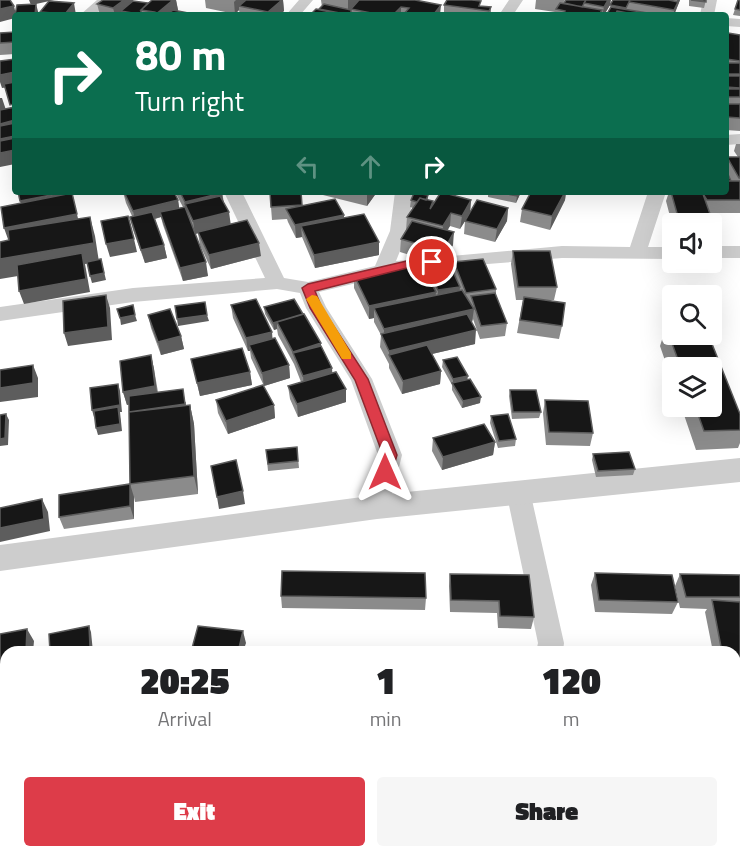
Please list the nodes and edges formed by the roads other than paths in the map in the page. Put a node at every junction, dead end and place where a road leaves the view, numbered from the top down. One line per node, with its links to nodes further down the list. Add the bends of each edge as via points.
1 (105, 0): 3 (street)
2 (306, 0): 4 (street)
3 (91, 12)
4 (296, 12)
5 (234, 195): 13 (street)
6 (404, 195): 12 (street, via 399,231)
7 (656, 195): 10 (street)
8 (722, 252): 9 (street)
9 (740, 252)
10 (637, 253): 11 (street); 12 (street, via 562,252 411,264)
11 (662, 253)
12 (383, 270): 14 (street)
13 (277, 283): 14 (street); 15 (street, via 133,295)
14 (308, 288): 18 (street, via 316,308 362,379 390,455)
15 (0, 314)
16 (740, 470): 17 (street)
17 (518, 491): 18 (street); 20 (street)
18 (377, 507): 19 (street)
19 (0, 558)
20 (551, 646)

